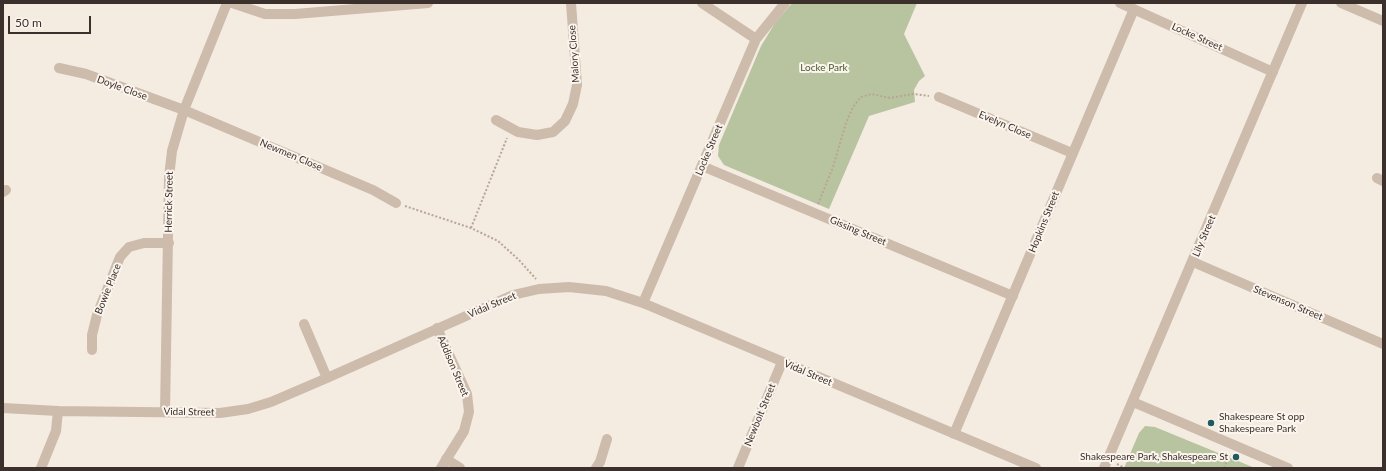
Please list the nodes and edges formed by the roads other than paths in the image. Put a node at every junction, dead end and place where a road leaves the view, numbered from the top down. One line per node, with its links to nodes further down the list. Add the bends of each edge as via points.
1 (227, 3): 16 (street, Herrick Street)
2 (232, 3): 3 (street, via 265,14 295,14)
3 (428, 3)
4 (571, 3): 17 (street, Malory Close, via 577,85 573,104 565,121 553,132 537,135 518,132)
5 (702, 3): 12 (street)
6 (785, 3): 12 (street, Locke Street)
7 (1120, 3): 10 (street, Locke Street)
8 (1302, 3): 14 (street, Lily Street)
9 (1341, 3): 11 (street)
10 (1134, 9): 14 (street, Locke Street); 18 (street, Hopkins Street)
11 (1383, 21)
12 (756, 40): 19 (street, Locke Street)
13 (59, 68): 16 (street, Doyle Close, via 86,74)
14 (1273, 72): 22 (street, Lily Street)
15 (939, 97): 18 (street, Evelyn Close)
16 (184, 110): 20 (street, Newmen Close, via 373,190); 21 (street, Herrick Street, via 172,151)
17 (496, 120)
18 (1072, 153): 23 (street, Hopkins Street)
19 (702, 166): 23 (street, Gissing Street); 24 (street, Locke Street)
20 (396, 203)
21 (168, 243): 28 (street, Bowie Place, via 144,243 129,247 120,257 97,316 92,335); 34 (street, Herrick Street)
22 (1193, 262): 27 (street, Stevenson Street); 31 (street, Lily Street)
23 (1013, 296): 35 (street, Hopkins Street)
24 (643, 303): 26 (street, Vidal Street, via 606,291 569,287 544,288 513,295); 29 (street, Vidal Street)
25 (304, 324): 30 (street)
26 (437, 328): 30 (street, Vidal Street); 37 (street, Addison Street, via 467,394 469,412 464,431)
27 (1383, 344)
28 (92, 350)
29 (782, 362): 35 (street, Vidal Street); 41 (street, Newbolt Street)
30 (327, 378): 34 (street, Vidal Street, via 248,409 220,413)
31 (1133, 402): 43 (street, Lily Street); 44 (street)
32 (3, 408): 33 (street, Vidal Street)
33 (58, 411): 34 (street, Vidal Street); 38 (street, via 56,431)
34 (165, 412)
35 (954, 434): 42 (street, Vidal Street)
36 (607, 439): 40 (street)
37 (444, 464): 39 (street)
38 (42, 468)
39 (460, 468)
40 (596, 468)
41 (738, 468)
42 (1036, 468)
43 (1104, 468)
44 (1288, 468)

